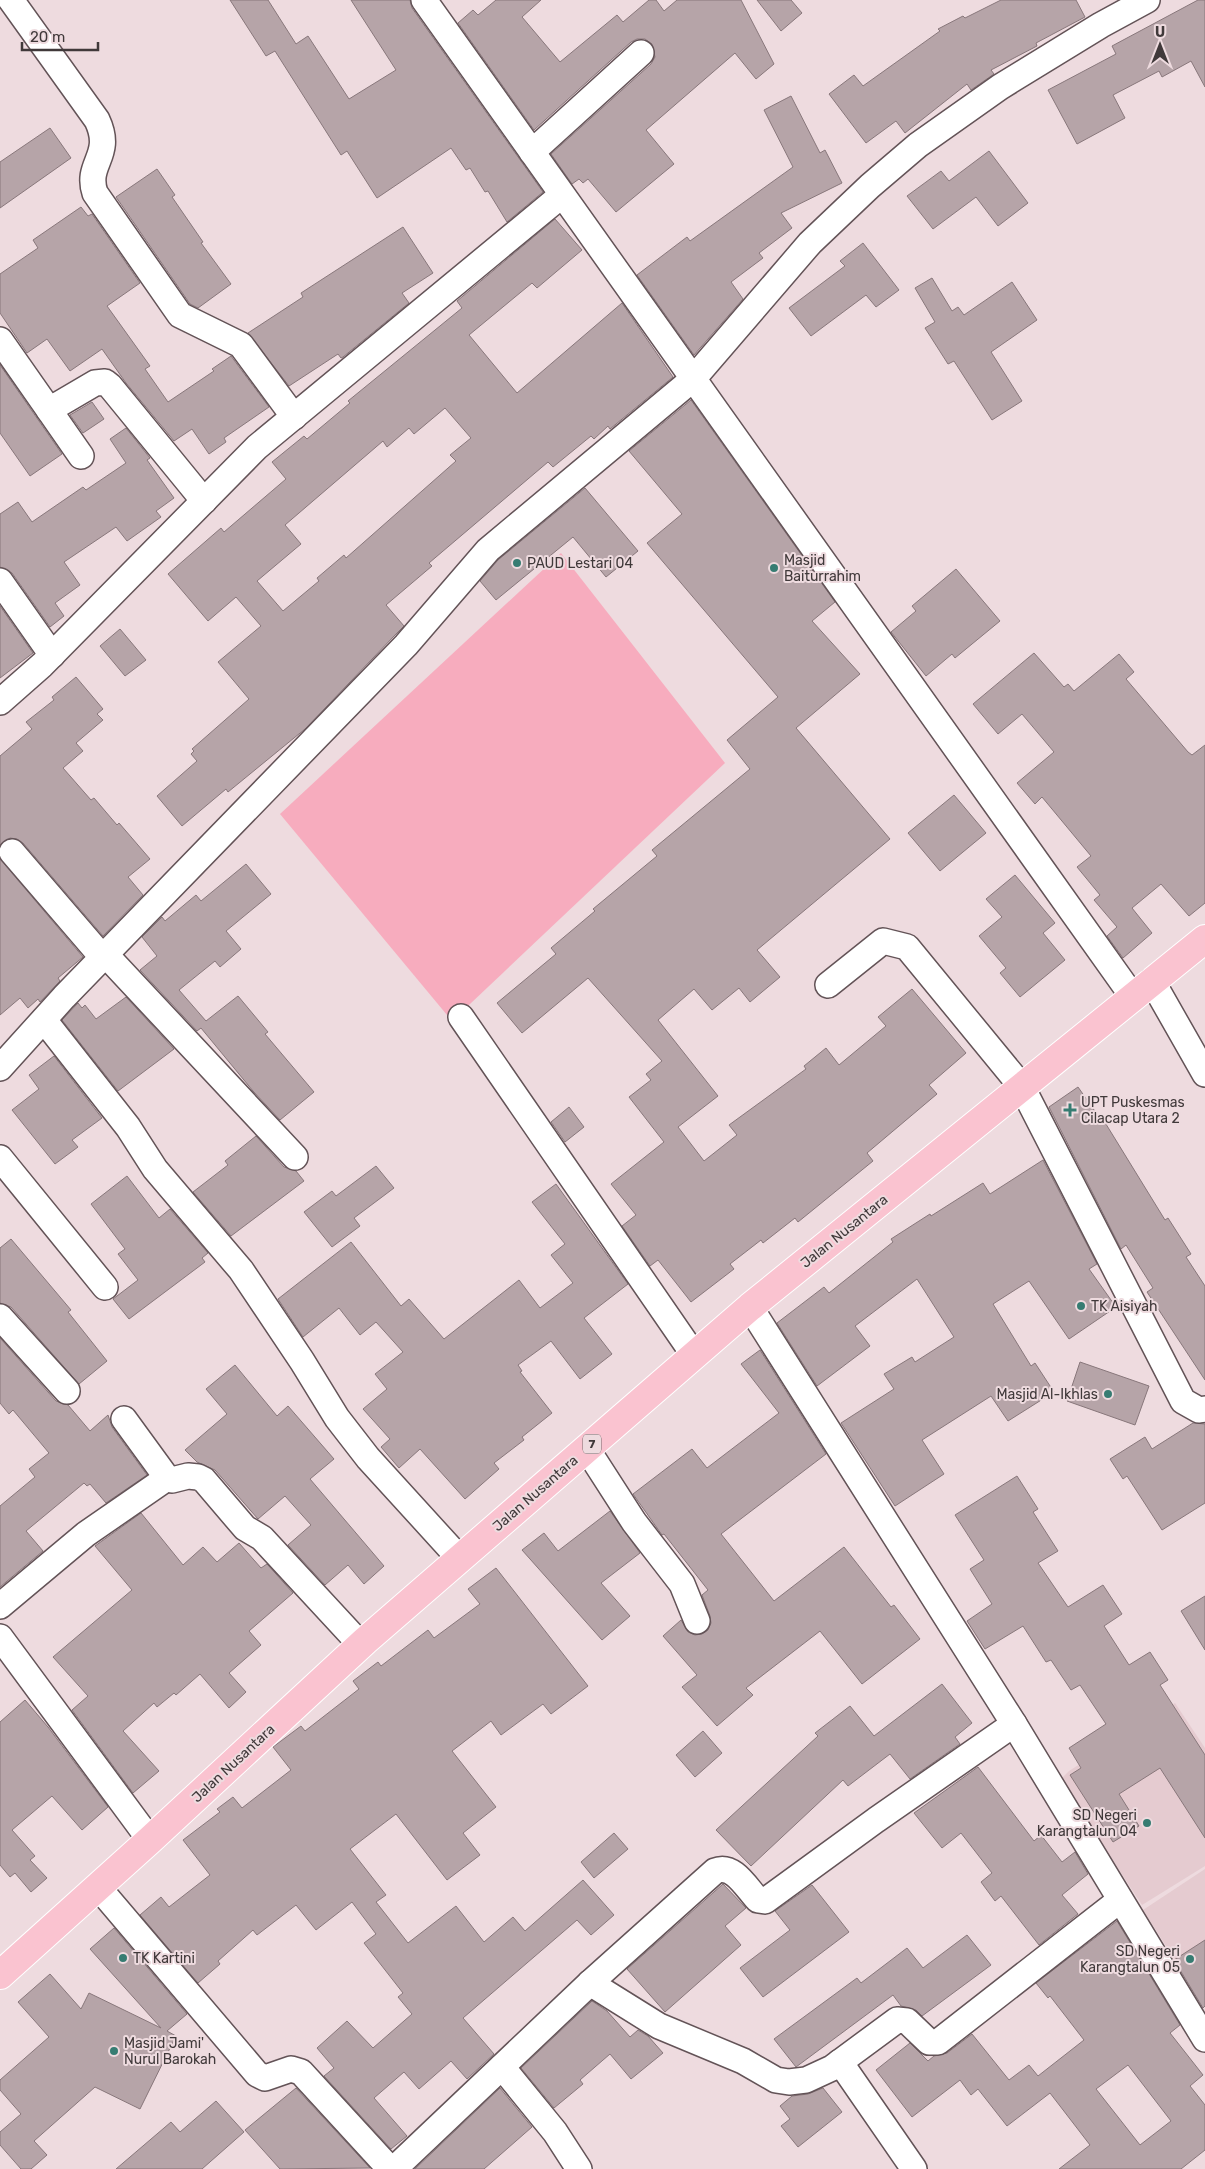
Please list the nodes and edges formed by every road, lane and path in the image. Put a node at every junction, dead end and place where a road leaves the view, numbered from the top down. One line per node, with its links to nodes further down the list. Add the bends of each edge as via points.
1 (11, 0): 10 (street, via 103,133 103,150 92,176 95,193 180,314 241,345)
2 (424, 0): 5 (street)
3 (1147, 0): 8 (street, via 1000,87 918,145 810,243)
4 (641, 53): 5 (street)
5 (532, 152): 6 (street)
6 (562, 195): 8 (street); 10 (street)
7 (0, 340): 9 (street)
8 (693, 379): 18 (street, via 488,550 406,645); 20 (street)
9 (49, 410): 11 (street); 12 (street, via 95,383 105,382)
10 (294, 417): 12 (street, via 257,447)
11 (81, 456)
12 (204, 501): 14 (street)
13 (0, 581): 14 (street)
14 (52, 655): 15 (street)
15 (0, 702)
16 (12, 852): 18 (street)
17 (1205, 939): 20 (highway, Jalan Nusantara / 7)
18 (104, 957): 22 (street); 26 (street)
19 (828, 985): 25 (street, via 884,941 908,947)
20 (1142, 989): 24 (street); 25 (highway, Jalan Nusantara / 7)
21 (461, 1017): 31 (street)
22 (44, 1020): 23 (street); 37 (street, via 128,1127 155,1169 241,1270 337,1418 363,1452)
23 (0, 1068)
24 (1205, 1074)
25 (1022, 1087): 29 (highway, Jalan Nusantara / 7); 33 (street, via 1183,1401 1199,1410)
26 (295, 1157)
27 (0, 1158): 28 (street)
28 (105, 1287)
29 (750, 1307): 31 (highway, Jalan Nusantara / 7); 42 (street)
30 (0, 1316): 32 (street)
31 (694, 1356): 35 (highway, Jalan Nusantara / 7)
32 (67, 1391)
33 (1205, 1409)
34 (124, 1419): 36 (street)
35 (587, 1449): 37 (highway, Jalan Nusantara / 7); 39 (street, via 634,1522 682,1584)
36 (167, 1478): 38 (street, via 86,1534); 41 (street, via 191,1476 204,1480 245,1528 262,1538)
37 (460, 1559): 41 (highway, Jalan Nusantara / 7)
38 (0, 1606)
39 (697, 1621)
40 (0, 1638): 43 (street)
41 (361, 1645): 43 (highway, Jalan Nusantara / 7)
42 (1014, 1724): 45 (street); 47 (street, via 765,1901 758,1900 732,1871 715,1871)
43 (150, 1840): 44 (highway, Jalan Nusantara / 7)
44 (98, 1887): 46 (highway, Jalan Nusantara / 7); 51 (street, via 257,2074 265,2078 291,2070 301,2072)
45 (1120, 1900): 48 (street); 49 (street, via 938,2042 929,2042 907,2021 896,2020)
46 (0, 1975)
47 (590, 1983): 49 (street, via 659,2026 742,2061 776,2080 806,2080); 50 (street)
48 (1205, 2040)
49 (840, 2062): 54 (street)
50 (502, 2067): 52 (street); 53 (street, via 555,2132)
51 (390, 2169)
52 (394, 2169)
53 (579, 2169)
54 (914, 2169)

